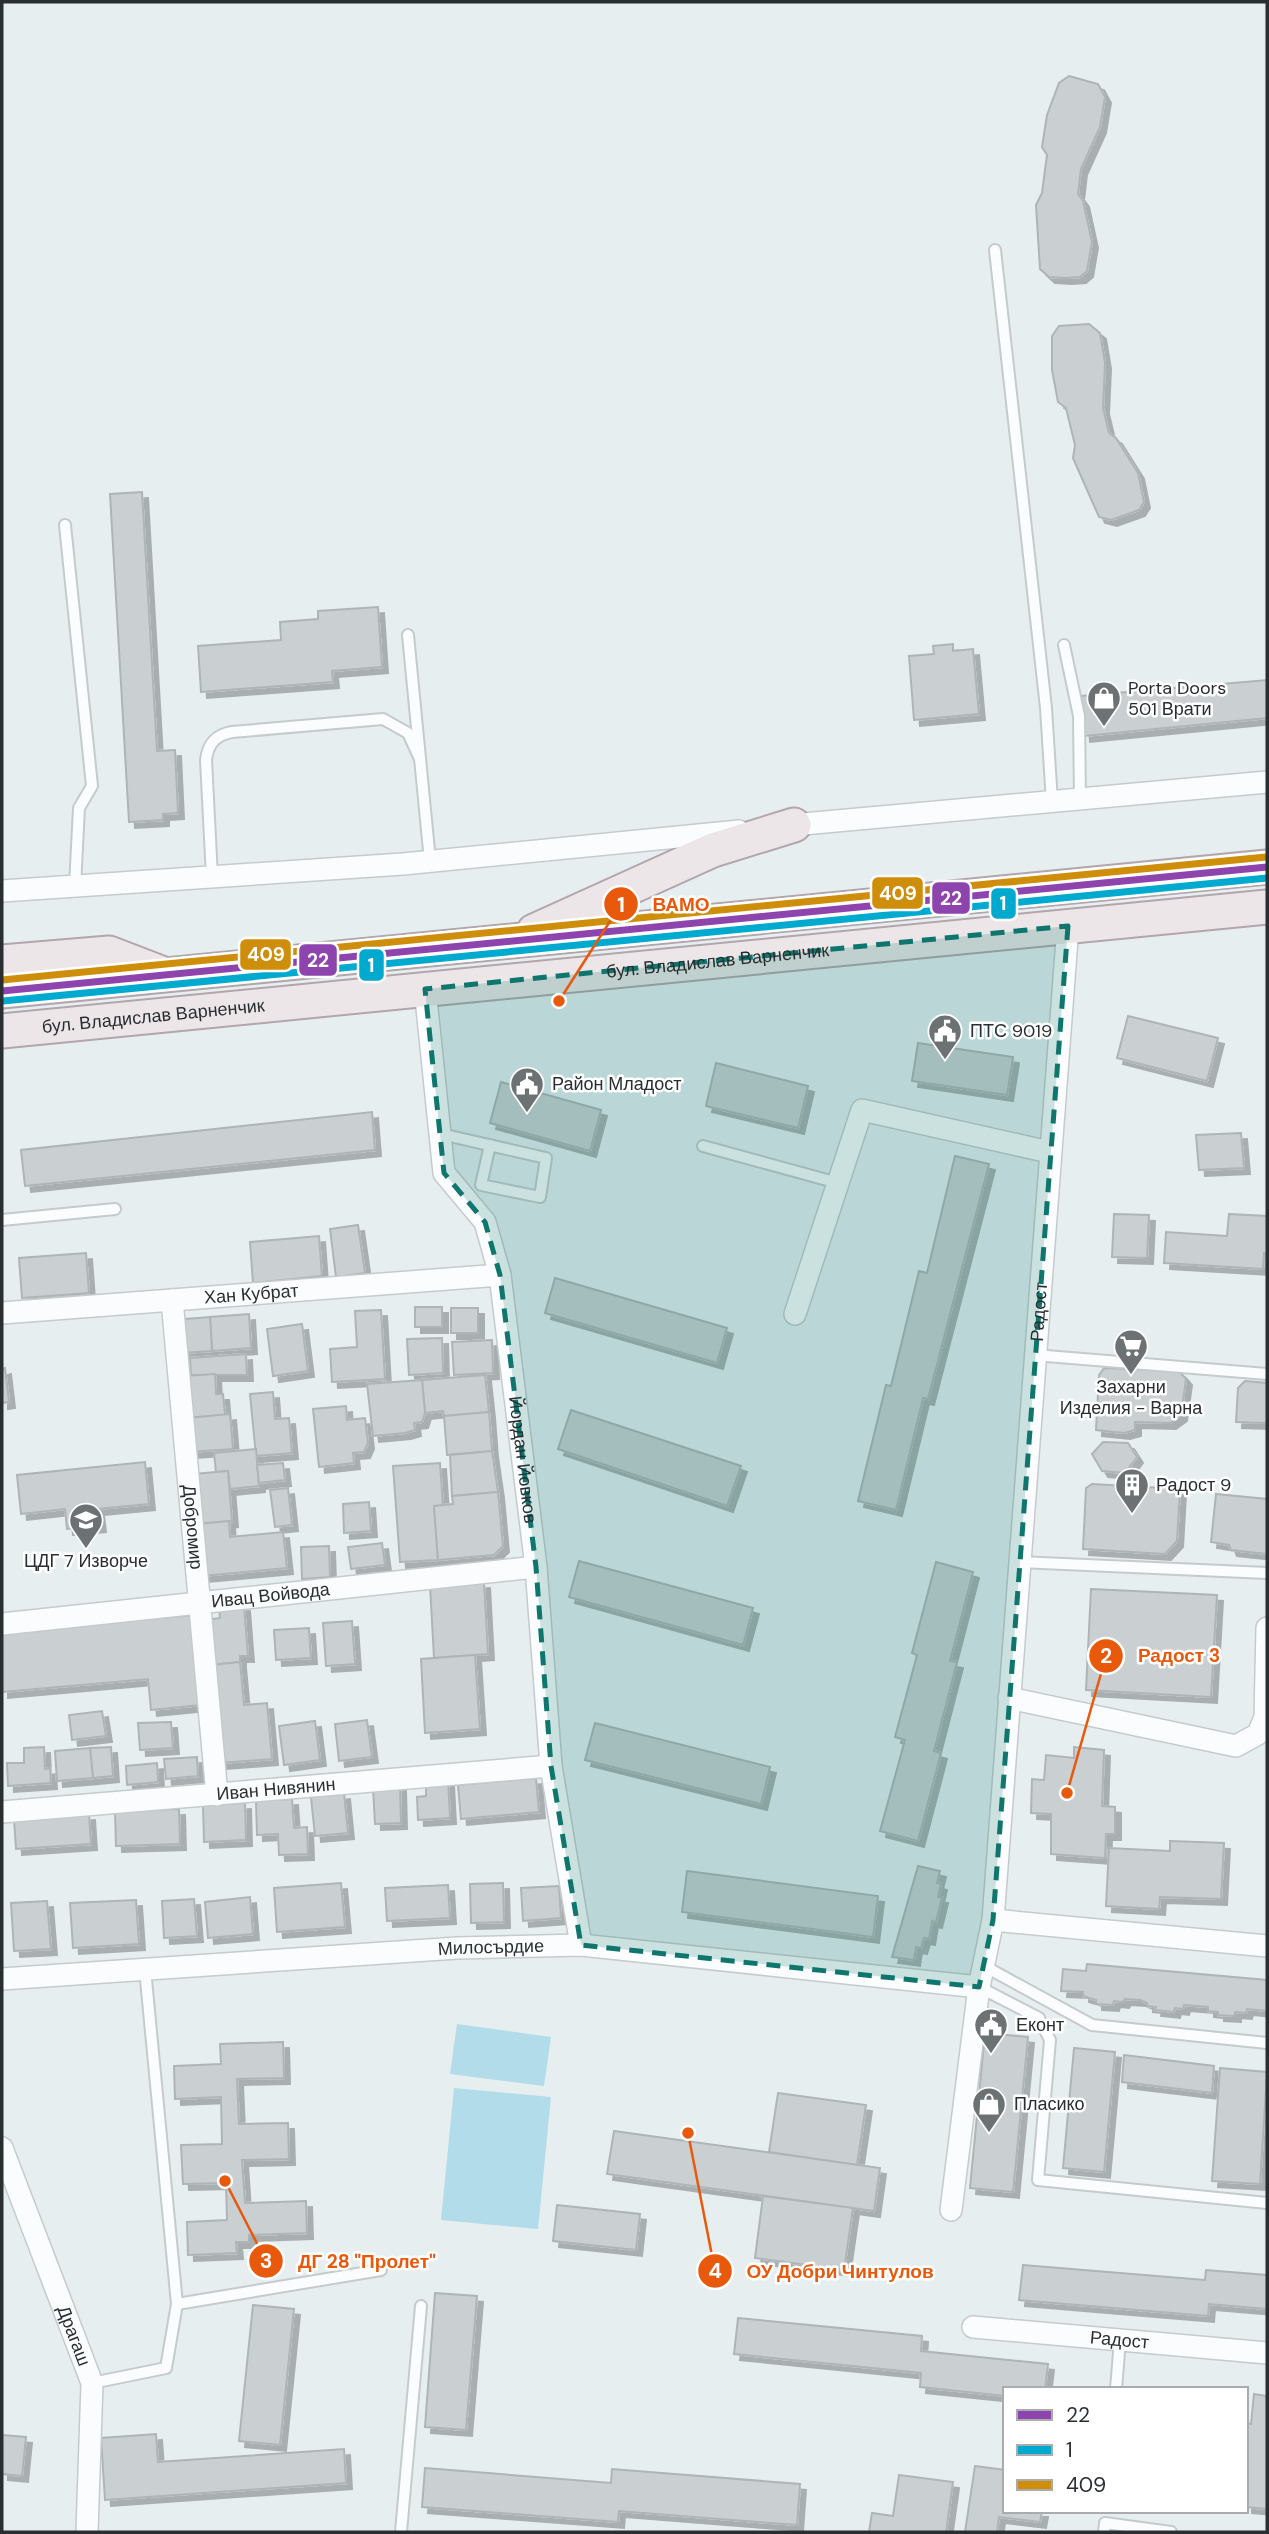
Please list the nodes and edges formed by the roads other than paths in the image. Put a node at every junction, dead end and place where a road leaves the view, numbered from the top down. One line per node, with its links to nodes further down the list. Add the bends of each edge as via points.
1 (996, 250): 8 (lane, via 1046,708)
2 (65, 525): 13 (lane, via 92,786 79,808)
3 (408, 635): 5 (lane)
4 (1065, 645): 7 (lane, via 1079,716)
5 (419, 759): 10 (lane); 12 (lane, via 408,733 383,719 232,732 217,738 205,760)
6 (1267, 782): 7 (street)
7 (1080, 799): 8 (street)
8 (1052, 802): 9 (street)
9 (794, 825): 10 (street); 17 (main road, via 713,850)
10 (430, 861): 12 (street)
11 (1267, 867): 17 (main road)
12 (212, 877): 13 (street)
13 (75, 886): 14 (street)
14 (2, 891)
15 (1267, 907): 16 (main road, бул. Владислав Варненчик)
16 (1068, 926): 20 (main road, бул. Владислав Варненчик); 26 (street, Радост)
17 (512, 941): 19 (main road)
18 (2, 962): 19 (main road, via 110,953)
19 (166, 975): 21 (main road)
20 (425, 989): 22 (main road, бул. Владислав Варненчик); 23 (street, Йордан Йовков)
21 (2, 991)
22 (2, 1031)
23 (442, 1134): 24 (lane); 30 (street, Йордан Йовков, via 443,1173 485,1222)
24 (490, 1145): 24 (lane, via 546,1158 540,1197 481,1185)
25 (703, 1146): 27 (lane)
26 (1049, 1152): 27 (street, via 862,1110); 34 (street, Радост)
27 (838, 1183): 33 (street)
28 (115, 1209): 29 (lane)
29 (2, 1220)
30 (500, 1275): 31 (street, Хан Кубрат); 37 (street, Йордан Йовков)
31 (172, 1300): 32 (street, Хан Кубрат); 39 (street, Добромир)
32 (2, 1313)
33 (795, 1314)
34 (1034, 1356): 35 (lane); 36 (street, Радост)
35 (1267, 1374)
36 (1019, 1562): 38 (lane); 42 (street, Радост)
37 (536, 1566): 39 (street, Ивац Войвода); 44 (street, Йордан Йовков)
38 (1267, 1573)
39 (200, 1604): 40 (street, Ивац Войвода); 45 (street, Добромир)
40 (2, 1624)
41 (1267, 1628): 43 (street)
42 (1009, 1698): 43 (street, via 1228,1746 1244,1744 1258,1734); 47 (street, Радост)
43 (1266, 1707)
44 (551, 1766): 45 (street, Иван Нивянин); 48 (street, Йордан Йовков)
45 (217, 1795): 46 (street, Иван Нивянин)
46 (2, 1812)
47 (993, 1920): 49 (street); 50 (street, Радост)
48 (581, 1945): 51 (street, Милосърдие, via 457,1948); 53 (street, Милосърдие)
49 (1267, 1946)
50 (984, 1966): 53 (street, Радост); 54 (lane, via 1092,2025)
51 (145, 1969): 52 (street, Милосърдие); 59 (lane)
52 (2, 1979)
53 (979, 1987): 56 (lane, via 1039,2018 1050,2040 1038,2180); 57 (street, Радост)
54 (1267, 2043)
55 (2, 2148): 64 (street, Драгаш)
56 (1267, 2203)
57 (951, 2210)
58 (381, 2270): 59 (lane)
59 (177, 2304): 64 (lane, via 166,2368)
60 (421, 2306): 68 (lane)
61 (973, 2327): 62 (street, Радост)
62 (1120, 2340): 63 (street, Радост); 65 (lane)
63 (1267, 2353)
64 (92, 2383): 67 (street, Драгаш)
65 (1116, 2387)
66 (1105, 2522): 69 (lane)
67 (87, 2532)
68 (401, 2532)
69 (1171, 2532)

